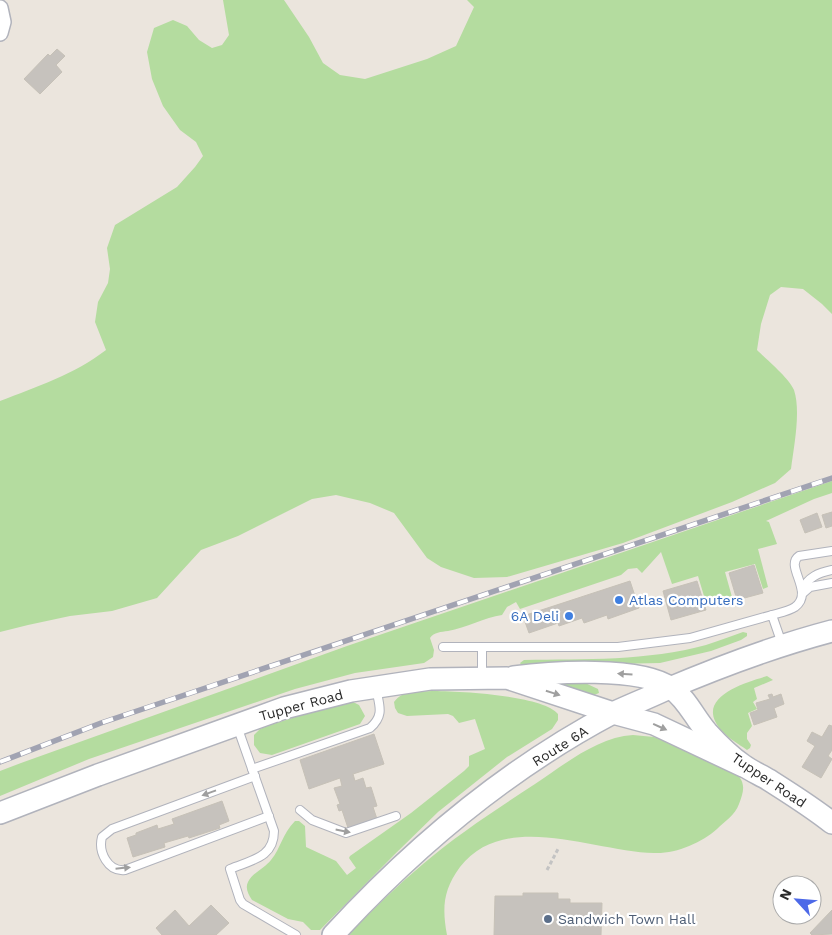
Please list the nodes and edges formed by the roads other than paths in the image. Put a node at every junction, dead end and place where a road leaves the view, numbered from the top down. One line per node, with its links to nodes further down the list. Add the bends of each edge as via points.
1 (0, 8): 2 (street, via 3,22)
2 (0, 33)
3 (832, 551): 6 (lane, via 796,558 794,563)
4 (832, 570): 6 (lane, via 811,578)
5 (832, 583): 6 (lane)
6 (802, 592): 7 (lane, via 796,606)
7 (772, 615): 9 (lane); 11 (lane, via 706,635 627,646)
8 (832, 631): 9 (main road, Route 6A)
9 (782, 646): 15 (main road, Route 6A)
10 (444, 647): 11 (lane)
11 (482, 647): 12 (lane)
12 (482, 677): 13 (main road, Tupper Road); 14 (main road, Tupper Road)
13 (507, 678): 15 (main road, one-way to 13, via 628,674 551,673); 16 (main road, Tupper Road, one-way to 16)
14 (376, 686): 17 (main road, Tupper Road, via 284,708); 19 (lane, via 381,714 370,728)
15 (671, 688): 16 (main road, Route 6A); 18 (main road, Tupper Road, via 707,731)
16 (613, 713): 18 (main road, Tupper Road, one-way to 18, via 654,724); 26 (main road, Route 6A, via 548,752 465,811 413,854)
17 (236, 724): 19 (lane); 21 (main road, Tupper Road)
18 (743, 766): 24 (main road, Tupper Road)
19 (253, 773): 22 (lane); 22 (lane, one-way to 22, via 112,829 102,837 101,848 109,866 125,870)
20 (300, 810): 23 (lane, one-way to 23, via 312,820 346,834)
21 (0, 813)
22 (269, 816): 25 (lane, via 274,831 270,850 230,869 243,904)
23 (396, 816)
24 (832, 823)
25 (296, 935)
26 (333, 935)

